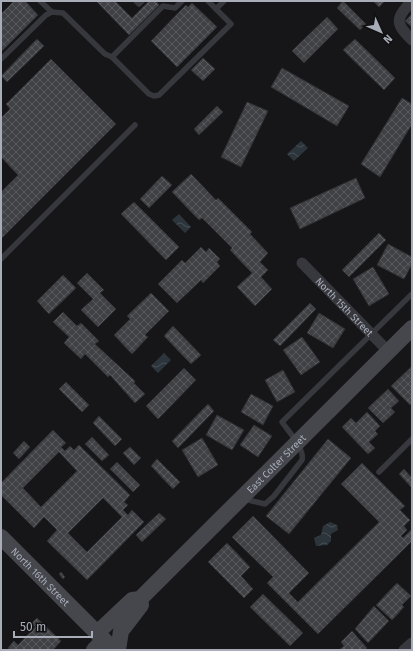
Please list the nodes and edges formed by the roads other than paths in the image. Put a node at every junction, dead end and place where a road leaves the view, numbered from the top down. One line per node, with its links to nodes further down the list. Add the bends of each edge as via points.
1 (40, 1): 9 (lane)
2 (136, 1): 3 (lane, via 139,4)
3 (142, 1)
4 (182, 1): 11 (lane, via 175,8 163,6)
5 (208, 1): 8 (lane)
6 (224, 1): 8 (lane)
7 (412, 1): 10 (street, via 401,12 398,20 400,28)
8 (216, 9): 11 (lane, via 231,24 159,95 149,94)
9 (52, 12): 11 (lane, via 63,13 105,54); 12 (lane)
10 (412, 40)
11 (112, 57)
12 (1, 58)
13 (135, 125): 14 (lane)
14 (1, 259)
15 (302, 263): 18 (street, North 15th Street)
16 (412, 294): 18 (lane)
17 (412, 328): 19 (street, East Colter Street)
18 (371, 334): 19 (street, North 15th Street); 21 (lane, via 282,422)
19 (388, 351): 21 (street, East Colter Street)
20 (412, 439): 22 (lane)
21 (296, 443): 23 (street, East Colter Street); 23 (lane, via 302,449 302,460 271,499 264,504)
22 (379, 472)
23 (241, 498): 25 (street, East Colter Street)
24 (1, 537): 26 (street, North 16th Street)
25 (140, 599): 26 (street, East Colter Street, via 132,600); 28 (street, East Colter Street, via 141,605 121,631)
26 (102, 643)
27 (412, 643): 29 (street)
28 (118, 650)
29 (404, 650)

